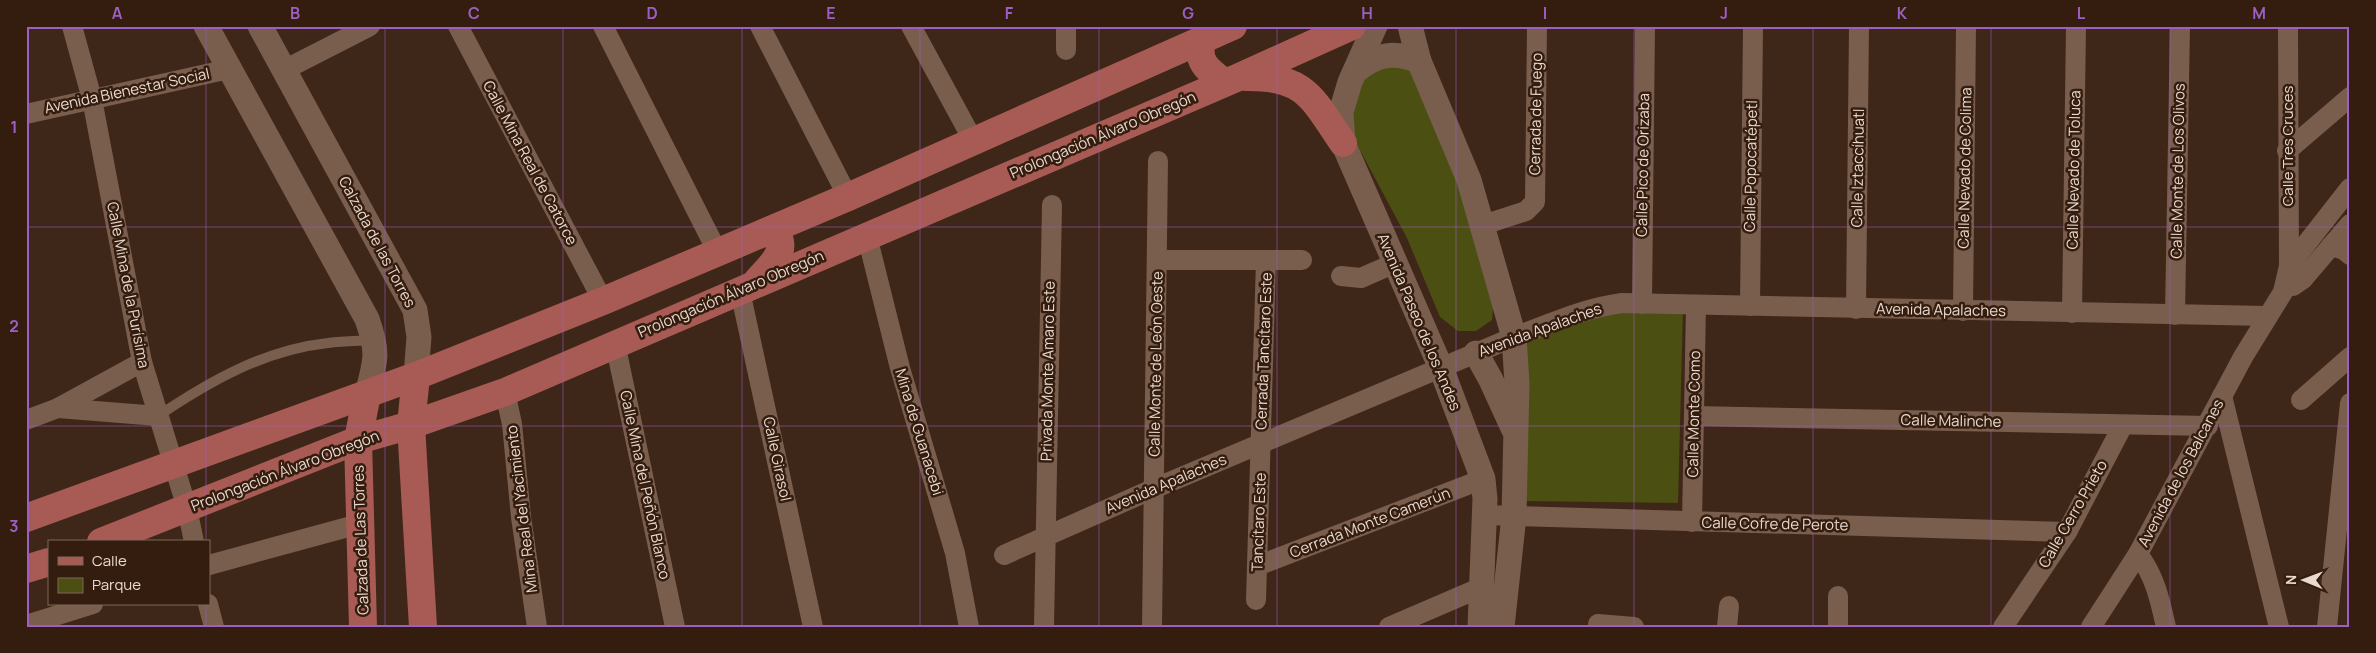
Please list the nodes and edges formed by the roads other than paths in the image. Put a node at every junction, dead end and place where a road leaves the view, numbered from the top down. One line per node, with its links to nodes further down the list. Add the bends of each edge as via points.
1 (72, 26): 30 (street, Calle Mina de la Purísima)
2 (206, 26): 25 (street)
3 (260, 26): 26 (street, Calzada de las Torres)
4 (370, 26): 26 (street)
5 (458, 26): 53 (street, Calle Mina Real de Catorce)
6 (603, 26): 44 (street)
7 (760, 26): 37 (street)
8 (912, 26): 32 (street)
9 (1066, 26): 23 (street)
10 (1233, 26): 22 (main road)
11 (1352, 26): 28 (main road, Prolongación Álvaro Obregón)
12 (1375, 26): 27 (street, Avenida Paseo de los Andes)
13 (1410, 26): 24 (street)
14 (1537, 26): 40 (street, Cerrada de Fuego, via 1535,202 1526,211)
15 (1645, 26): 54 (street, Calle Pico de Orizaba)
16 (1754, 26): 56 (street, Calle Popocatépetl)
17 (1859, 26): 57 (street, Calle Iztaccíhuatl)
18 (1966, 26): 58 (street, Calle Nevado de Colima)
19 (2076, 26): 59 (street, Calle Nevado de Toluca)
20 (2180, 26): 60 (street, Calle Monte de Los Olivos)
21 (2288, 26): 34 (street, Calle Tres Cruces)
22 (1203, 39): 28 (main road, via 1200,52 1205,68); 32 (main road)
23 (1066, 50)
24 (1419, 62): 27 (street, via 1394,54 1368,61); 40 (street, via 1469,180)
25 (229, 69): 30 (street, Avenida Bienestar Social); 63 (street, via 367,319)
26 (284, 70): 69 (street, Calzada de las Torres, via 415,310 418,337)
27 (1356, 70): 33 (street, Avenida Paseo de los Andes, via 1341,112)
28 (1232, 80): 33 (main road, via 1270,77 1298,86 1314,101); 42 (main road, Prolongación Álvaro Obregón)
29 (2350, 97): 34 (street)
30 (92, 98): 31 (street, Avenida Bienestar Social); 67 (street, Calle Mina de la Purísima)
31 (26, 114)
32 (974, 142): 37 (main road)
33 (1343, 143): 49 (street, Avenida Paseo de los Andes)
34 (2287, 150): 50 (street, Calle Tres Cruces)
35 (1158, 162): 46 (street, Calle Monte de León Oeste)
36 (2350, 188): 50 (street)
37 (848, 197): 41 (main road)
38 (1052, 205): 95 (street, Privada Monte Amaro Este)
39 (2350, 224): 43 (street)
40 (1483, 225): 62 (street)
41 (766, 232): 44 (main road); 52 (main road, via 778,236 781,252)
42 (867, 236): 52 (main road, Prolongación Álvaro Obregón); 118 (street, Mina de Guanacebi, via 900,368 955,553)
43 (2331, 246): 45 (street); 50 (street)
44 (718, 253): 53 (main road)
45 (2350, 255)
46 (1158, 260): 47 (street); 87 (street, Calle Monte de León Oeste)
47 (1266, 260): 48 (street); 84 (street, Cerrada Tancítaro Este)
48 (1302, 260)
49 (1396, 263): 51 (street, via 1361,278); 68 (street, Avenida Paseo de los Andes)
50 (2296, 273): 61 (street)
51 (1341, 276)
52 (747, 287): 64 (main road, Prolongación Álvaro Obregón); 117 (street, Calle Girasol)
53 (603, 301): 69 (main road)
54 (1642, 304): 55 (street, Avenida Apalaches); 62 (street, Avenida Apalaches, via 1622,303 1588,310)
55 (1696, 305): 56 (street, Avenida Apalaches); 77 (street, Calle Monte Como)
56 (1750, 306): 57 (street, Avenida Apalaches)
57 (1856, 309): 58 (street, Avenida Apalaches)
58 (1963, 311): 59 (street, Avenida Apalaches)
59 (2072, 313): 60 (street, Avenida Apalaches)
60 (2175, 316): 61 (street, Avenida Apalaches)
61 (2267, 316): 72 (street, Avenida de los Balcanes)
62 (1514, 337): 65 (street, Avenida Apalaches); 82 (street)
63 (374, 340): 71 (street, via 376,359); 76 (lane, via 327,343 253,362 215,380)
64 (615, 343): 70 (main road, Prolongación Álvaro Obregón); 116 (street, Calle Mina del Peñón Blanco)
65 (1476, 354): 68 (street, Avenida Apalaches); 82 (street)
66 (2350, 357): 73 (street)
67 (142, 362): 75 (street); 76 (street, Calle Mina de la Purísima)
68 (1441, 368): 84 (street, Avenida Apalaches); 86 (street, Avenida Paseo de los Andes)
69 (416, 376): 71 (main road); 79 (main road, Calzada de las Torres)
70 (505, 392): 79 (main road, Prolongación Álvaro Obregón); 115 (street, Mina Real del Yacimiento, via 512,424)
71 (367, 394): 83 (main road, Calzada de Las Torres); 85 (main road)
72 (2222, 396): 81 (street, Avenida de los Balcanes); 129 (street)
73 (2301, 400)
74 (2350, 403): 130 (street)
75 (58, 408): 76 (street); 78 (street)
76 (158, 416): 85 (street, Calle Mina de la Purísima)
77 (1694, 416): 80 (street, Calle Malinche); 92 (street, Calle Monte Como)
78 (26, 420)
79 (411, 425): 83 (main road, Prolongación Álvaro Obregón); 114 (main road, Calzada de las Torres)
80 (2123, 425): 81 (street, Calle Malinche); 94 (street, Calle Cerro Prieto)
81 (2208, 426): 98 (street, Avenida de los Balcanes)
82 (1516, 434): 90 (street)
83 (358, 440): 88 (main road, Prolongación Álvaro Obregón); 93 (main road, Calzada de Las Torres)
84 (1262, 443): 87 (street, Avenida Apalaches); 102 (street, Tancítaro Este)
85 (173, 464): 88 (street, Calle Mina de la Purísima); 91 (main road)
86 (1483, 479): 89 (street, Avenida Paseo de los Andes); 102 (street, Cerrada Monte Camerún)
87 (1153, 489): 95 (street, Avenida Apalaches); 120 (street, Calle Monte de León Oeste)
88 (187, 508): 96 (main road, Prolongación Álvaro Obregón); 97 (street, Calle Mina de la Purísima)
89 (1483, 515): 90 (street, Calle Cofre de Perote); 104 (street, Avenida Paseo de los Andes)
90 (1514, 516): 92 (street, Calle Cofre de Perote); 123 (street)
91 (26, 518)
92 (1692, 522): 94 (street, Calle Cofre de Perote)
93 (359, 524): 101 (street); 113 (main road, Calzada de Las Torres)
94 (2067, 532): 126 (street, Calle Cerro Prieto)
95 (1045, 538): 99 (street, Avenida Apalaches); 119 (street, Privada Monte Amaro Este)
96 (106, 540)
97 (194, 540)
98 (2138, 554): 127 (street, Avenida de los Balcanes); 128 (street, via 2149,568)
99 (1004, 555)
100 (48, 562): 103 (main road)
101 (210, 565)
102 (1257, 566): 106 (street, Tancítaro Este)
103 (26, 569)
104 (1482, 588): 121 (street); 122 (street, Avenida Paseo de los Andes)
105 (1838, 596): 125 (street)
106 (1256, 600)
107 (89, 606): 110 (street)
108 (209, 606): 112 (street)
109 (1729, 606): 124 (street)
110 (73, 614): 111 (street)
111 (26, 625)
112 (214, 627)
113 (363, 627)
114 (423, 627)
115 (537, 627)
116 (675, 627)
117 (814, 627)
118 (969, 627)
119 (1044, 627)
120 (1152, 627)
121 (1389, 627)
122 (1480, 627)
123 (1502, 627)
124 (1728, 627)
125 (1838, 627)
126 (2003, 627)
127 (2091, 627)
128 (2166, 627)
129 (2279, 627)
130 (2327, 627)

